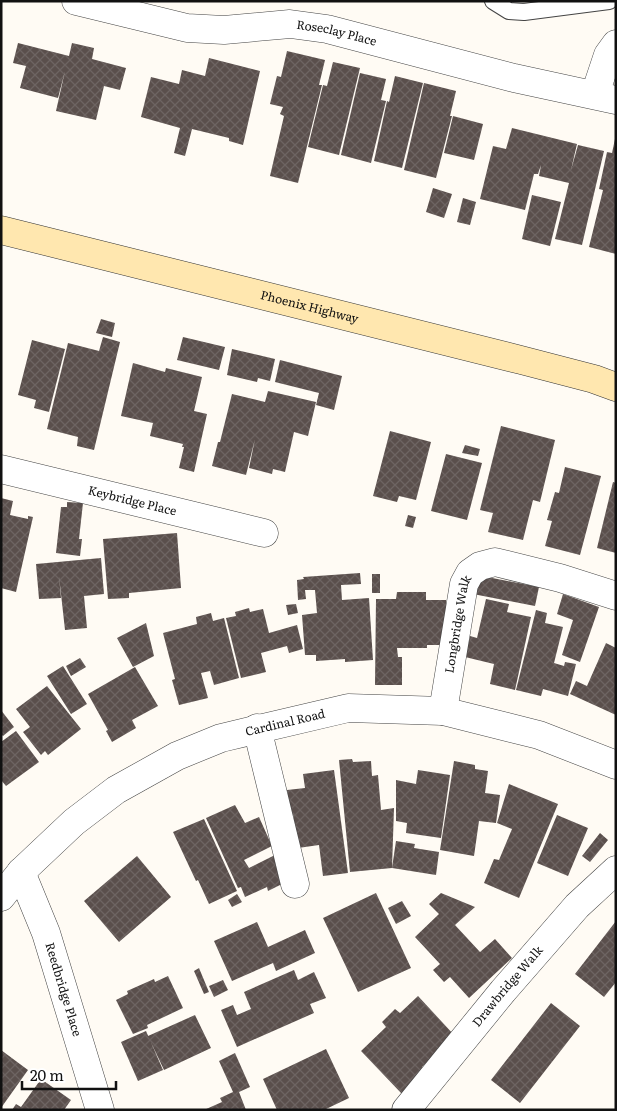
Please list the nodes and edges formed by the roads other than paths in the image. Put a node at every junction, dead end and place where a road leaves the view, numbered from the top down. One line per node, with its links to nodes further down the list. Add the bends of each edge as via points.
1 (76, 1): 5 (street, Roseclay Place, via 187,28 224,30 290,24 327,29 514,78)
2 (493, 1): 3 (lane, via 509,11 524,12)
3 (608, 1)
4 (616, 44): 5 (street, Roseclay Place, via 608,55)
5 (605, 97)
6 (1, 230): 7 (main road, Phoenix Highway, via 521,360)
7 (616, 387)
8 (1, 469): 9 (street, Keybridge Place)
9 (264, 532)
10 (616, 596): 11 (street, Longbridge Walk, via 495,562 480,566 470,573 464,584)
11 (443, 711): 12 (street, Cardinal Road, via 348,708); 13 (street, Cardinal Road, via 538,735)
12 (258, 728): 15 (street, Cardinal Road, via 221,738 177,756 116,790 74,822); 16 (street)
13 (616, 765)
14 (616, 870): 19 (street, Drawbridge Walk, via 571,913)
15 (20, 872): 17 (street, Cardinal Road); 18 (street, Reedbridge Place, via 46,933)
16 (294, 884)
17 (1, 897)
18 (100, 1110)
19 (406, 1110)

